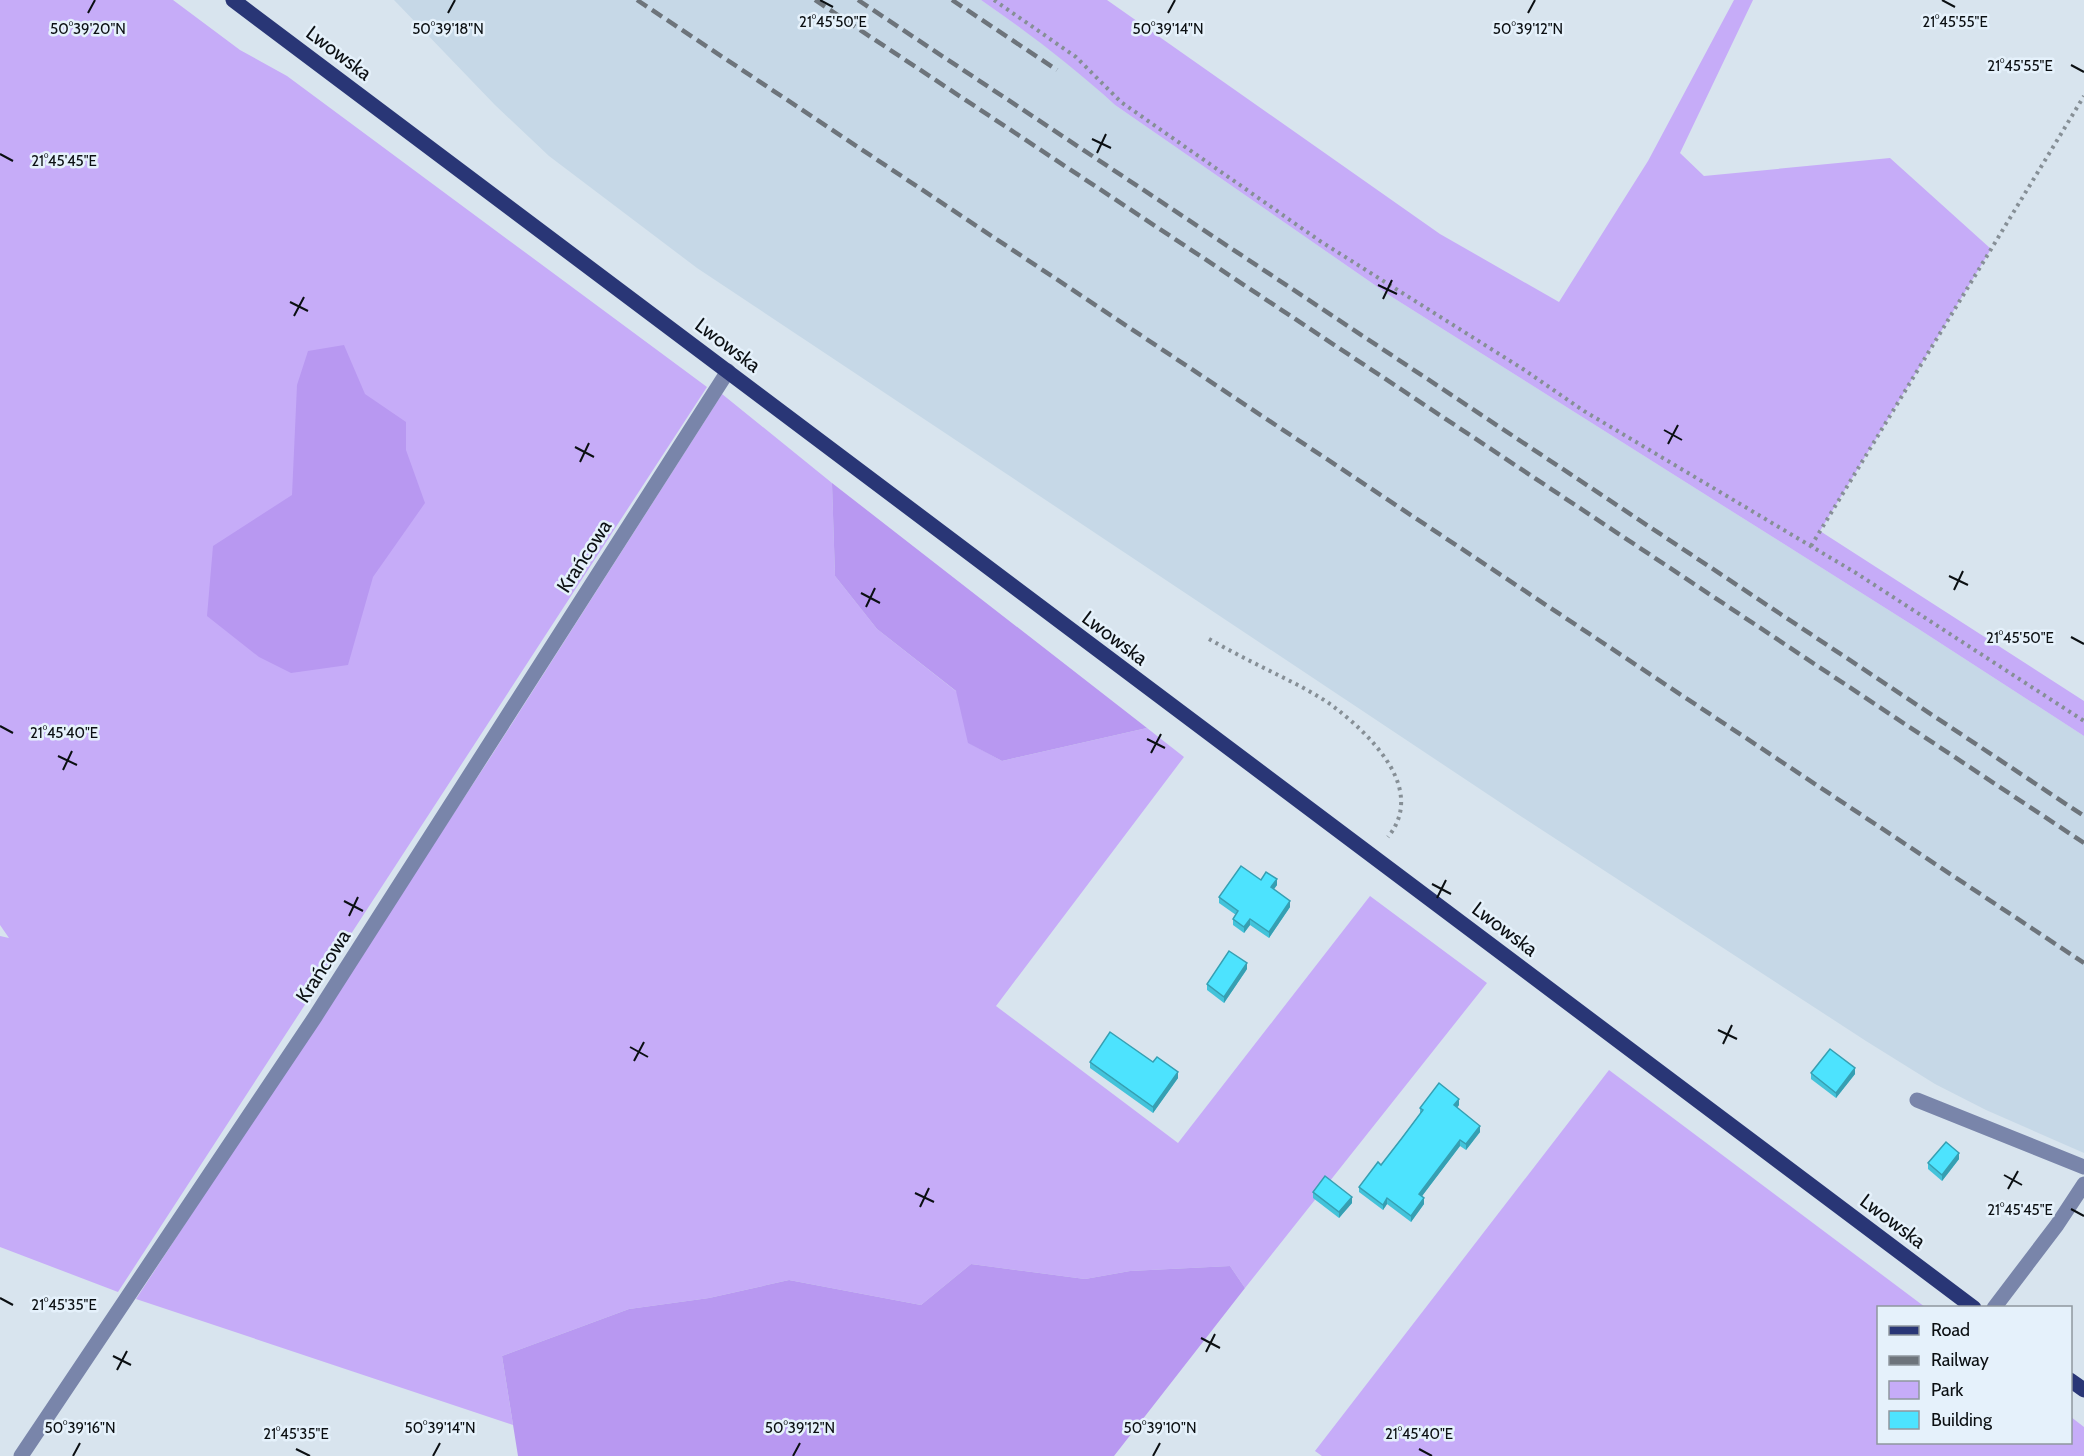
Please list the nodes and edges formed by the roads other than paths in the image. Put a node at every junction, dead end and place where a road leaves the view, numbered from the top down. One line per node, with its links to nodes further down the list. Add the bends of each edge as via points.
1 (232, 0): 2 (main road, Lwowska)
2 (728, 371): 6 (main road, Lwowska); 8 (street, Krańcowa, via 315,1017)
3 (1917, 1100): 4 (street)
4 (2084, 1167)
5 (2084, 1184): 7 (street)
6 (1971, 1306)
7 (1996, 1306)
8 (21, 1456)

